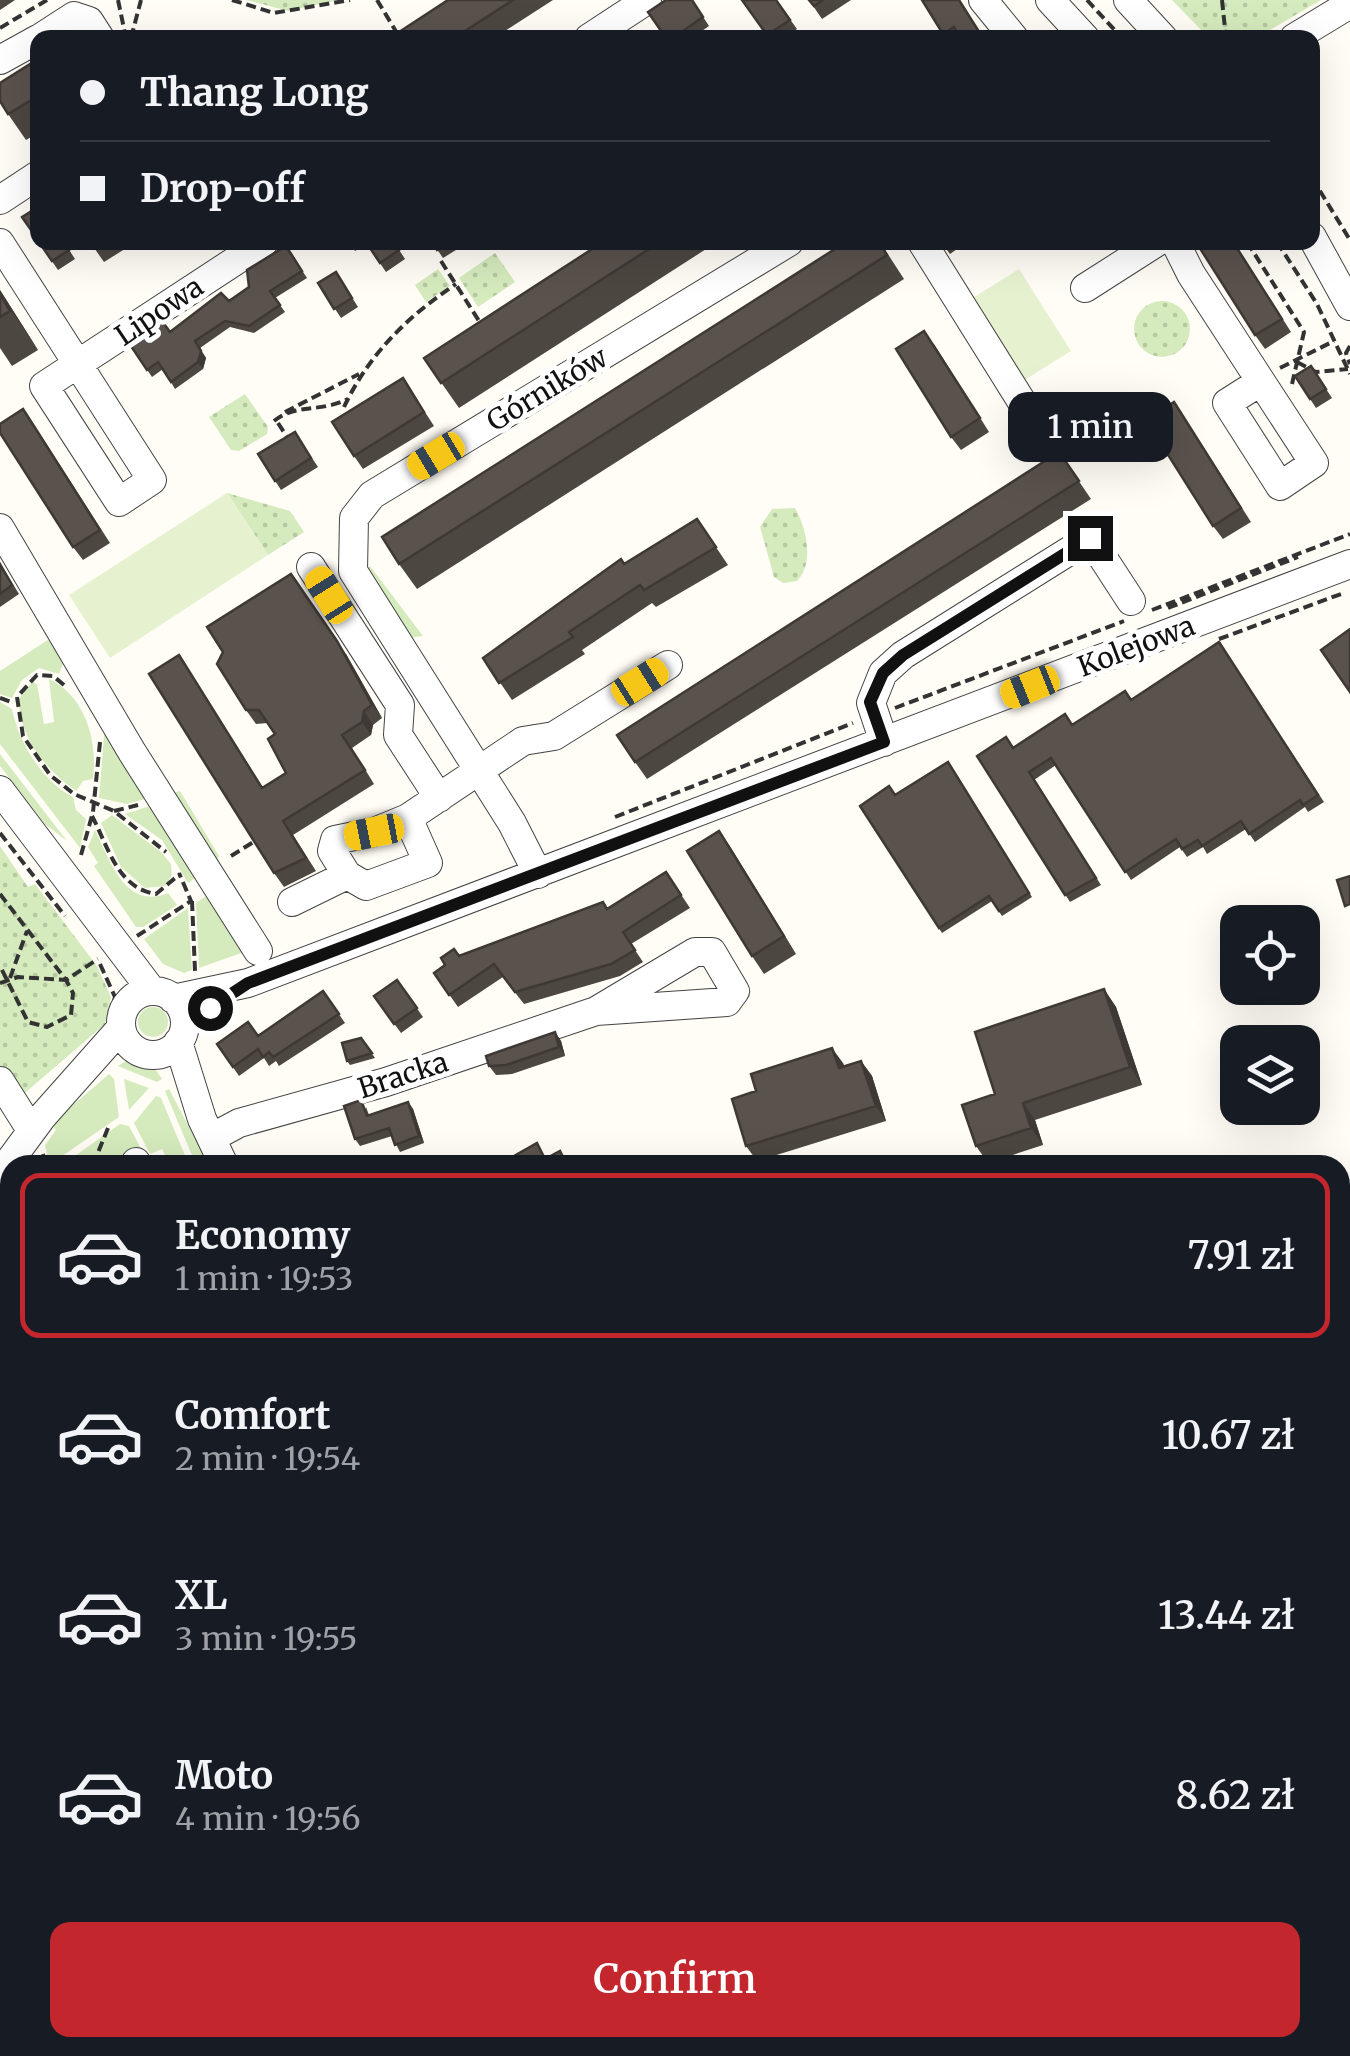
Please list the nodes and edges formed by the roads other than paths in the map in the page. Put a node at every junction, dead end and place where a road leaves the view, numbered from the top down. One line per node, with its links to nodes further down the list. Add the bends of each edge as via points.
1 (647, 0): 8 (street)
2 (984, 0): 9 (street)
3 (1050, 0): 10 (street)
4 (1128, 0): 11 (street)
5 (1350, 4): 12 (street)
6 (51, 30): 7 (street, via 74,16)
7 (95, 30)
8 (600, 30)
9 (1008, 30)
10 (1078, 30)
11 (1156, 30)
12 (1307, 30)
13 (30, 43): 14 (street)
14 (0, 60)
15 (30, 180): 16 (street)
16 (0, 200)
17 (0, 243): 26 (street)
18 (241, 250): 26 (street, Lipowa)
19 (776, 250): 37 (street, Górników, via 372,495 354,518 354,571)
20 (927, 250): 29 (street)
21 (1144, 250): 24 (street)
22 (1180, 250): 27 (street)
23 (1319, 250): 25 (street)
24 (1085, 288)
25 (1350, 306)
26 (78, 365): 26 (street, via 44,386 119,502 152,480)
27 (1260, 382): 28 (street); 30 (street, via 1227,402)
28 (1288, 424): 30 (street); 30 (street, via 1314,463 1280,486)
29 (1037, 426)
30 (1255, 446)
31 (0, 528): 44 (street)
32 (1350, 564): 36 (street, Kolejowa)
33 (312, 567): 39 (street, via 400,705 398,735)
34 (1130, 600): 36 (street, via 1090,538 883,673 870,702)
35 (668, 665): 37 (street, via 554,736 523,741)
36 (884, 742): 41 (street, Kolejowa)
37 (479, 772): 39 (street); 41 (street, Górników)
38 (0, 790): 46 (street)
39 (440, 798): 40 (street)
40 (408, 818): 42 (street, via 335,840 332,851); 42 (street, via 428,863 366,886)
41 (538, 874): 46 (street, Kolejowa)
42 (347, 876): 43 (street)
43 (292, 902)
44 (258, 950)
45 (596, 1011): 48 (street, Bracka, via 386,1082)
46 (148, 1023): 48 (street); 50 (street, via 59,1096)
47 (0, 1082): 49 (street)
48 (206, 1129): 51 (street)
49 (19, 1155)
50 (20, 1155)
51 (219, 1155)

